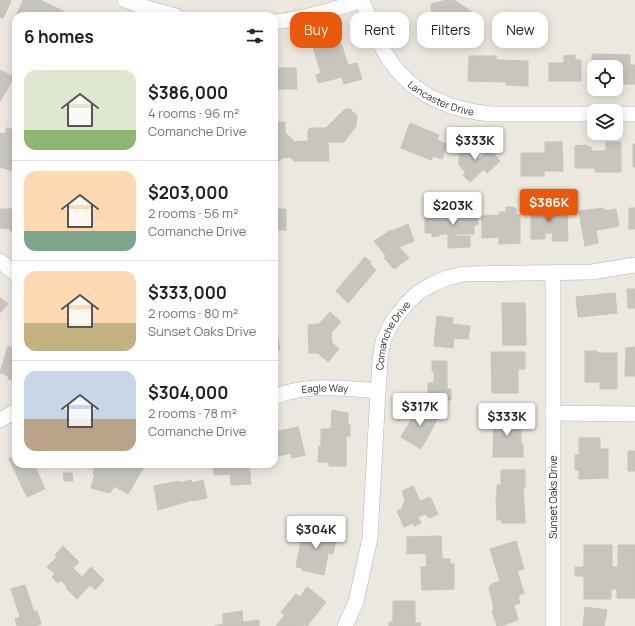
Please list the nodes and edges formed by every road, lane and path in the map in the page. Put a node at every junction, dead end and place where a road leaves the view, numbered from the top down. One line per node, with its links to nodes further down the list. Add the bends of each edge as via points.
1 (124, 0): 3 (street)
2 (362, 0): 4 (street, via 334,10); 5 (street, Lancaster Drive, via 378,40 391,61 408,81 430,98 459,109 492,114)
3 (159, 12)
4 (278, 21)
5 (587, 114)
6 (623, 114): 7 (street)
7 (635, 114)
8 (0, 261): 10 (street)
9 (635, 265): 11 (street, Comanche Drive, via 592,272)
10 (12, 271)
11 (553, 273): 12 (street, Comanche Drive, via 463,274 432,284 420,292 398,313 387,331 381,351); 14 (street, Sunset Oaks Drive)
12 (378, 391): 13 (street, Eagle Way, via 319,387 292,391); 18 (street, Comanche Drive, via 370,538 356,602)
13 (278, 396)
14 (553, 413): 16 (street); 19 (street, Sunset Oaks Drive)
15 (12, 414): 17 (street)
16 (635, 414)
17 (0, 420)
18 (345, 626)
19 (553, 626)

